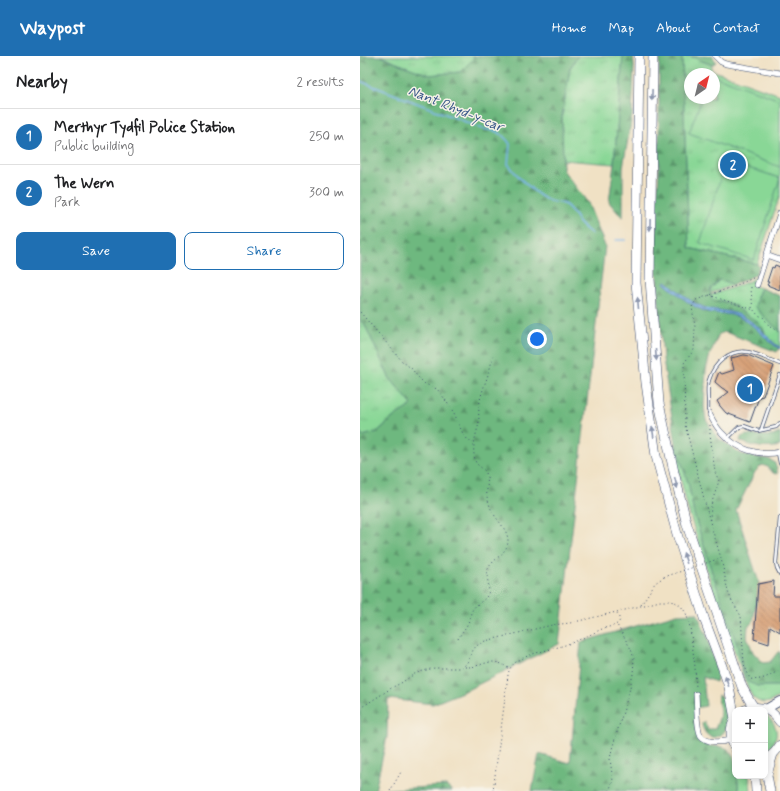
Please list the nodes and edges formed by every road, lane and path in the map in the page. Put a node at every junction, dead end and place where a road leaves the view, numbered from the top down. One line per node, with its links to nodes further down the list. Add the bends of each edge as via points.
1 (639, 56): 38 (highway, one-way to 1, via 729,687 675,526 656,456 636,282)
2 (653, 56): 39 (highway, one-way to 39, via 650,279 660,403 686,525 742,687)
3 (715, 56): 4 (street, via 726,64)
4 (780, 72)
5 (780, 213): 6 (street)
6 (766, 255): 7 (street); 9 (street)
7 (780, 260)
8 (752, 281): 10 (path, via 756,276)
9 (755, 285): 11 (path, via 751,296)
10 (709, 295): 11 (path); 25 (path, via 696,300 692,307 695,327 694,350 684,363 685,425)
11 (754, 311): 13 (path, via 770,327)
12 (360, 312): 21 (path, via 425,384 442,394 463,434)
13 (780, 332)
14 (493, 354): 21 (path, via 478,410)
15 (780, 364): 17 (lane, via 749,352 731,354 720,361 708,381)
16 (780, 375): 19 (lane)
17 (710, 415): 20 (street); 25 (path, via 710,434 719,482 711,505)
18 (780, 423): 19 (lane, via 776,427)
19 (760, 430): 20 (lane, via 739,427)
20 (727, 438): 22 (street, via 750,450)
21 (474, 443): 32 (path, via 475,461 486,474 487,497 491,509 507,534 508,542 488,569 488,594 474,608 469,622)
22 (779, 452): 23 (lane)
23 (780, 463)
24 (780, 518): 26 (lane)
25 (710, 522): 27 (path)
26 (779, 530): 28 (lane, via 776,563)
27 (721, 558): 29 (path, bridge, via 664,577 655,583); 35 (path, via 728,592 741,616 744,664 750,678 760,680)
28 (780, 574)
29 (640, 606): 30 (path); 36 (path, via 669,601 681,606 686,613 690,627)
30 (617, 612): 31 (path, via 620,620); 33 (path, via 485,641 472,651)
31 (617, 624): 34 (path, via 532,655 516,662); 53 (path, via 634,659 629,692 610,759 613,782)
32 (458, 638)
33 (464, 667): 34 (path, via 495,662); 40 (path, via 434,668 416,673)
34 (509, 669): 52 (path)
35 (780, 670)
36 (696, 694): 45 (street, via 700,735 711,741)
37 (780, 701): 41 (main road)
38 (733, 707)
39 (754, 707)
40 (360, 708)
41 (768, 708)
42 (768, 710): 43 (highway)
43 (780, 722)
44 (732, 724): 45 (highway)
45 (731, 740): 46 (highway)
46 (732, 743)
47 (780, 745): 48 (highway)
48 (769, 756): 55 (highway, via 767,775)
49 (401, 772): 51 (path)
50 (755, 779): 54 (highway)
51 (390, 791)
52 (493, 791)
53 (609, 791)
54 (756, 791)
55 (770, 791)

